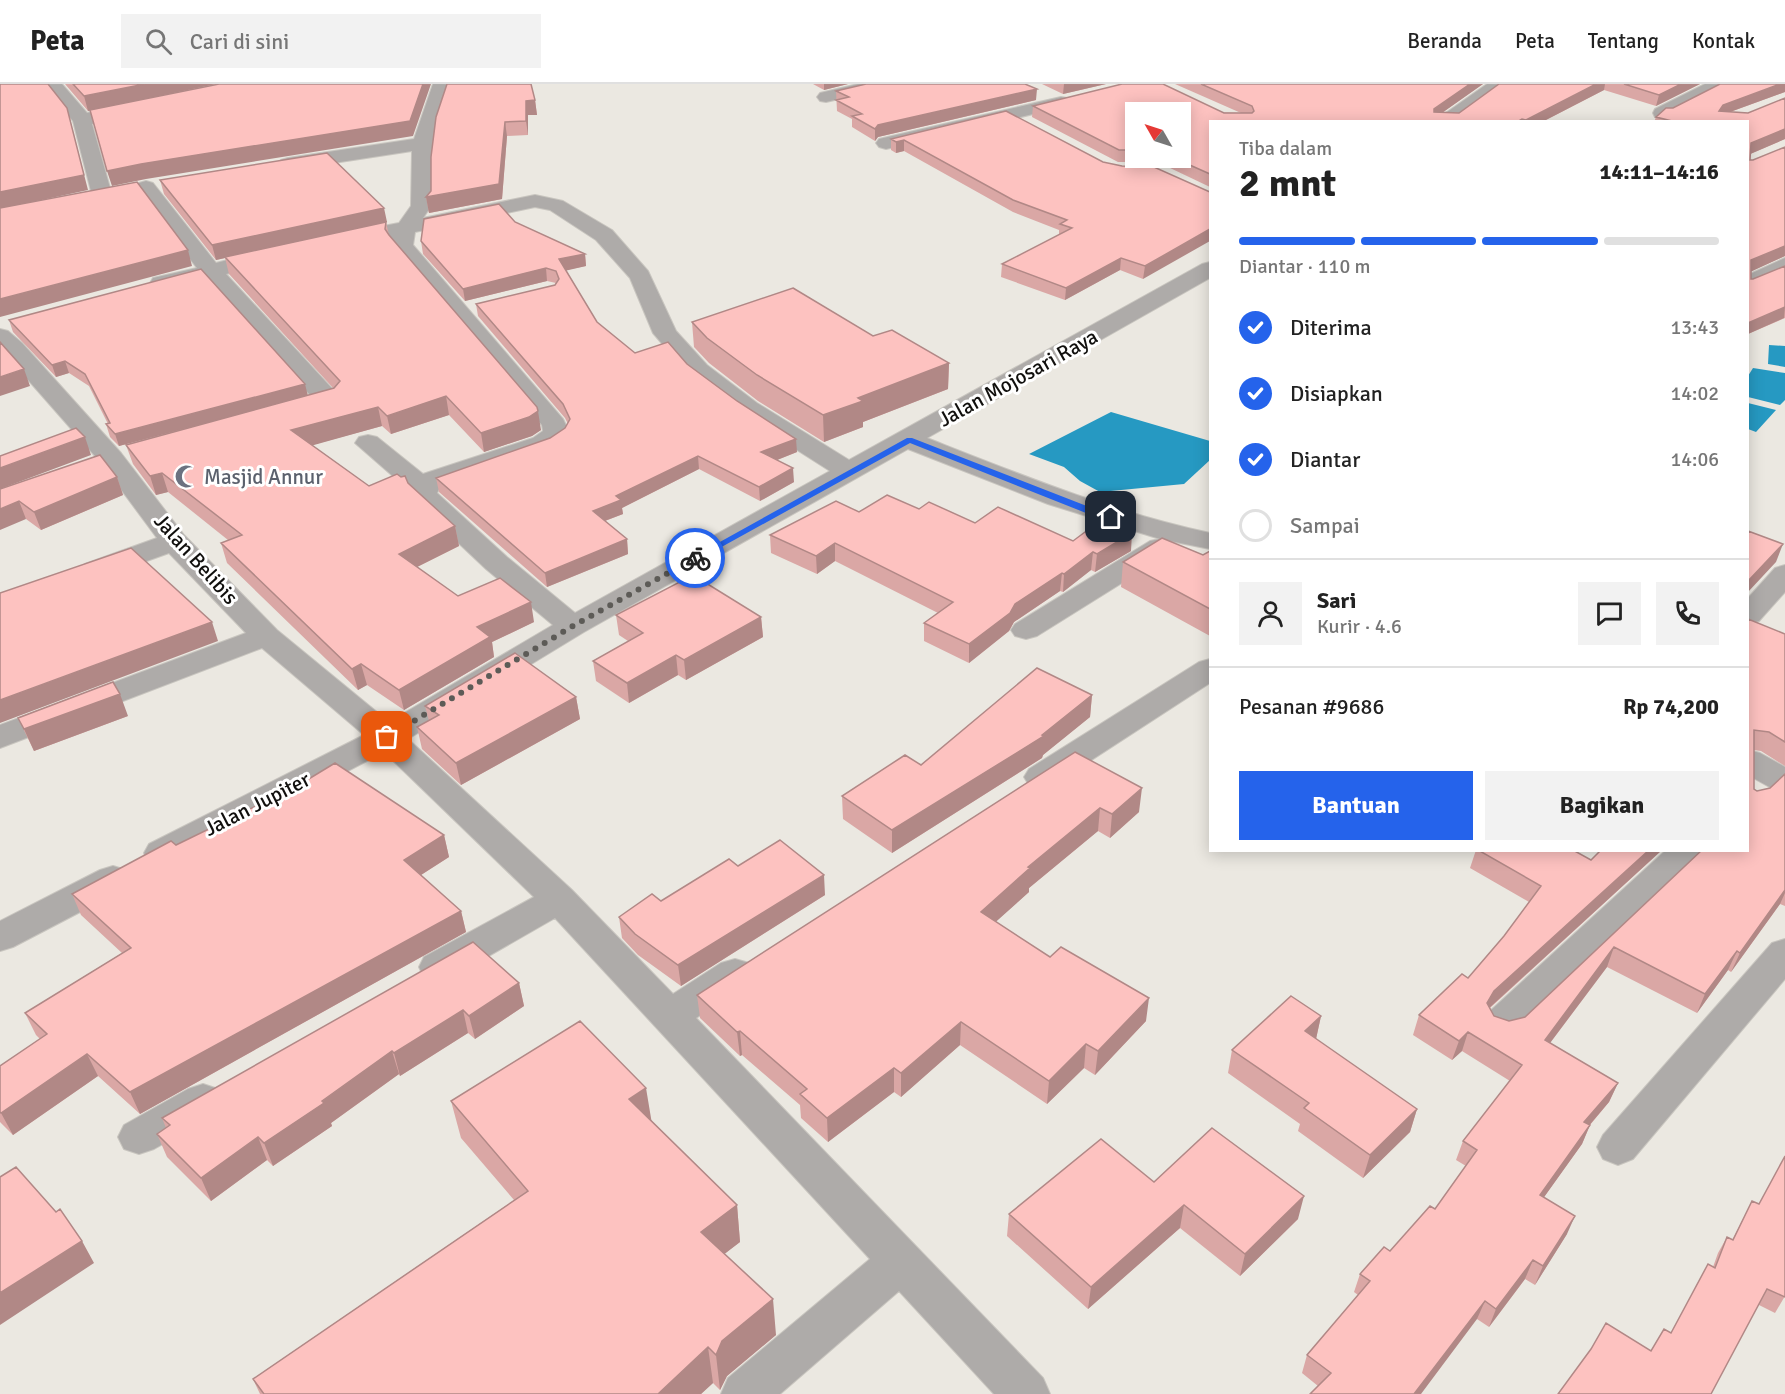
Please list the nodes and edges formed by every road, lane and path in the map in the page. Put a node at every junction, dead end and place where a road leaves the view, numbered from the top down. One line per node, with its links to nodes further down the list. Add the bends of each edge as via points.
1 (53, 84): 13 (street)
2 (442, 84): 17 (street)
3 (880, 84): 7 (street)
4 (1719, 84): 11 (street)
5 (1491, 85): 14 (street)
6 (1031, 88): 9 (street)
7 (826, 97)
8 (1083, 97): 9 (street)
9 (1060, 102): 12 (street)
10 (150, 106): 13 (street)
11 (1662, 113)
12 (1010, 115): 15 (street); 16 (street)
13 (82, 120): 19 (street)
14 (1445, 120)
15 (1038, 130)
16 (886, 143)
17 (422, 144): 18 (street); 21 (street, via 421,206)
18 (264, 167)
19 (102, 195): 20 (street); 25 (street, via 157,186)
20 (79, 200)
21 (407, 226): 22 (street); 33 (street, via 535,201 556,205 604,235 640,276 665,333 698,370 748,408); 34 (street, via 402,246 471,309 554,424 557,434 542,444 430,481)
22 (326, 244)
23 (291, 252): 25 (street)
24 (1785, 265): 27 (street)
25 (210, 270): 28 (street); 30 (street, via 329,400)
26 (1209, 270): 31 (street, Jalan Mojosari Raya)
27 (1749, 283)
28 (144, 288)
29 (5, 337): 36 (street, Jalan Belibis, via 112,459)
30 (272, 415)
31 (909, 440): 33 (street, Jalan Mojosari Raya); 35 (street, via 1088,511)
32 (368, 443): 34 (street)
33 (850, 472): 41 (street, Jalan Mojosari Raya)
34 (423, 488): 41 (street, via 424,495 473,543)
35 (1179, 536): 37 (street); 42 (street)
36 (174, 541): 39 (street); 43 (street, Jalan Belibis)
37 (1209, 541)
38 (1785, 574): 40 (street)
39 (65, 580)
40 (1749, 614)
41 (573, 626): 46 (street, Jalan Mojosari Raya)
42 (1026, 630)
43 (266, 636): 45 (street); 46 (street, Jalan Belibis)
44 (1209, 670): 49 (street)
45 (0, 737)
46 (387, 737): 51 (street, Jalan Belibis); 52 (street, Jalan Jupiter)
47 (1768, 772): 48 (street)
48 (1749, 796)
49 (1010, 797)
50 (1687, 852): 57 (street)
51 (559, 899): 55 (street); 56 (street, Jalan Belibis)
52 (0, 937)
53 (1785, 953): 60 (street)
54 (759, 958): 56 (street)
55 (405, 986)
56 (669, 1016): 61 (street, Jalan Belibis)
57 (1503, 1023)
58 (231, 1084): 59 (street)
59 (139, 1137)
60 (1618, 1147)
61 (901, 1261): 62 (street); 63 (street, Jalan Belibis)
62 (745, 1394)
63 (1026, 1394)

